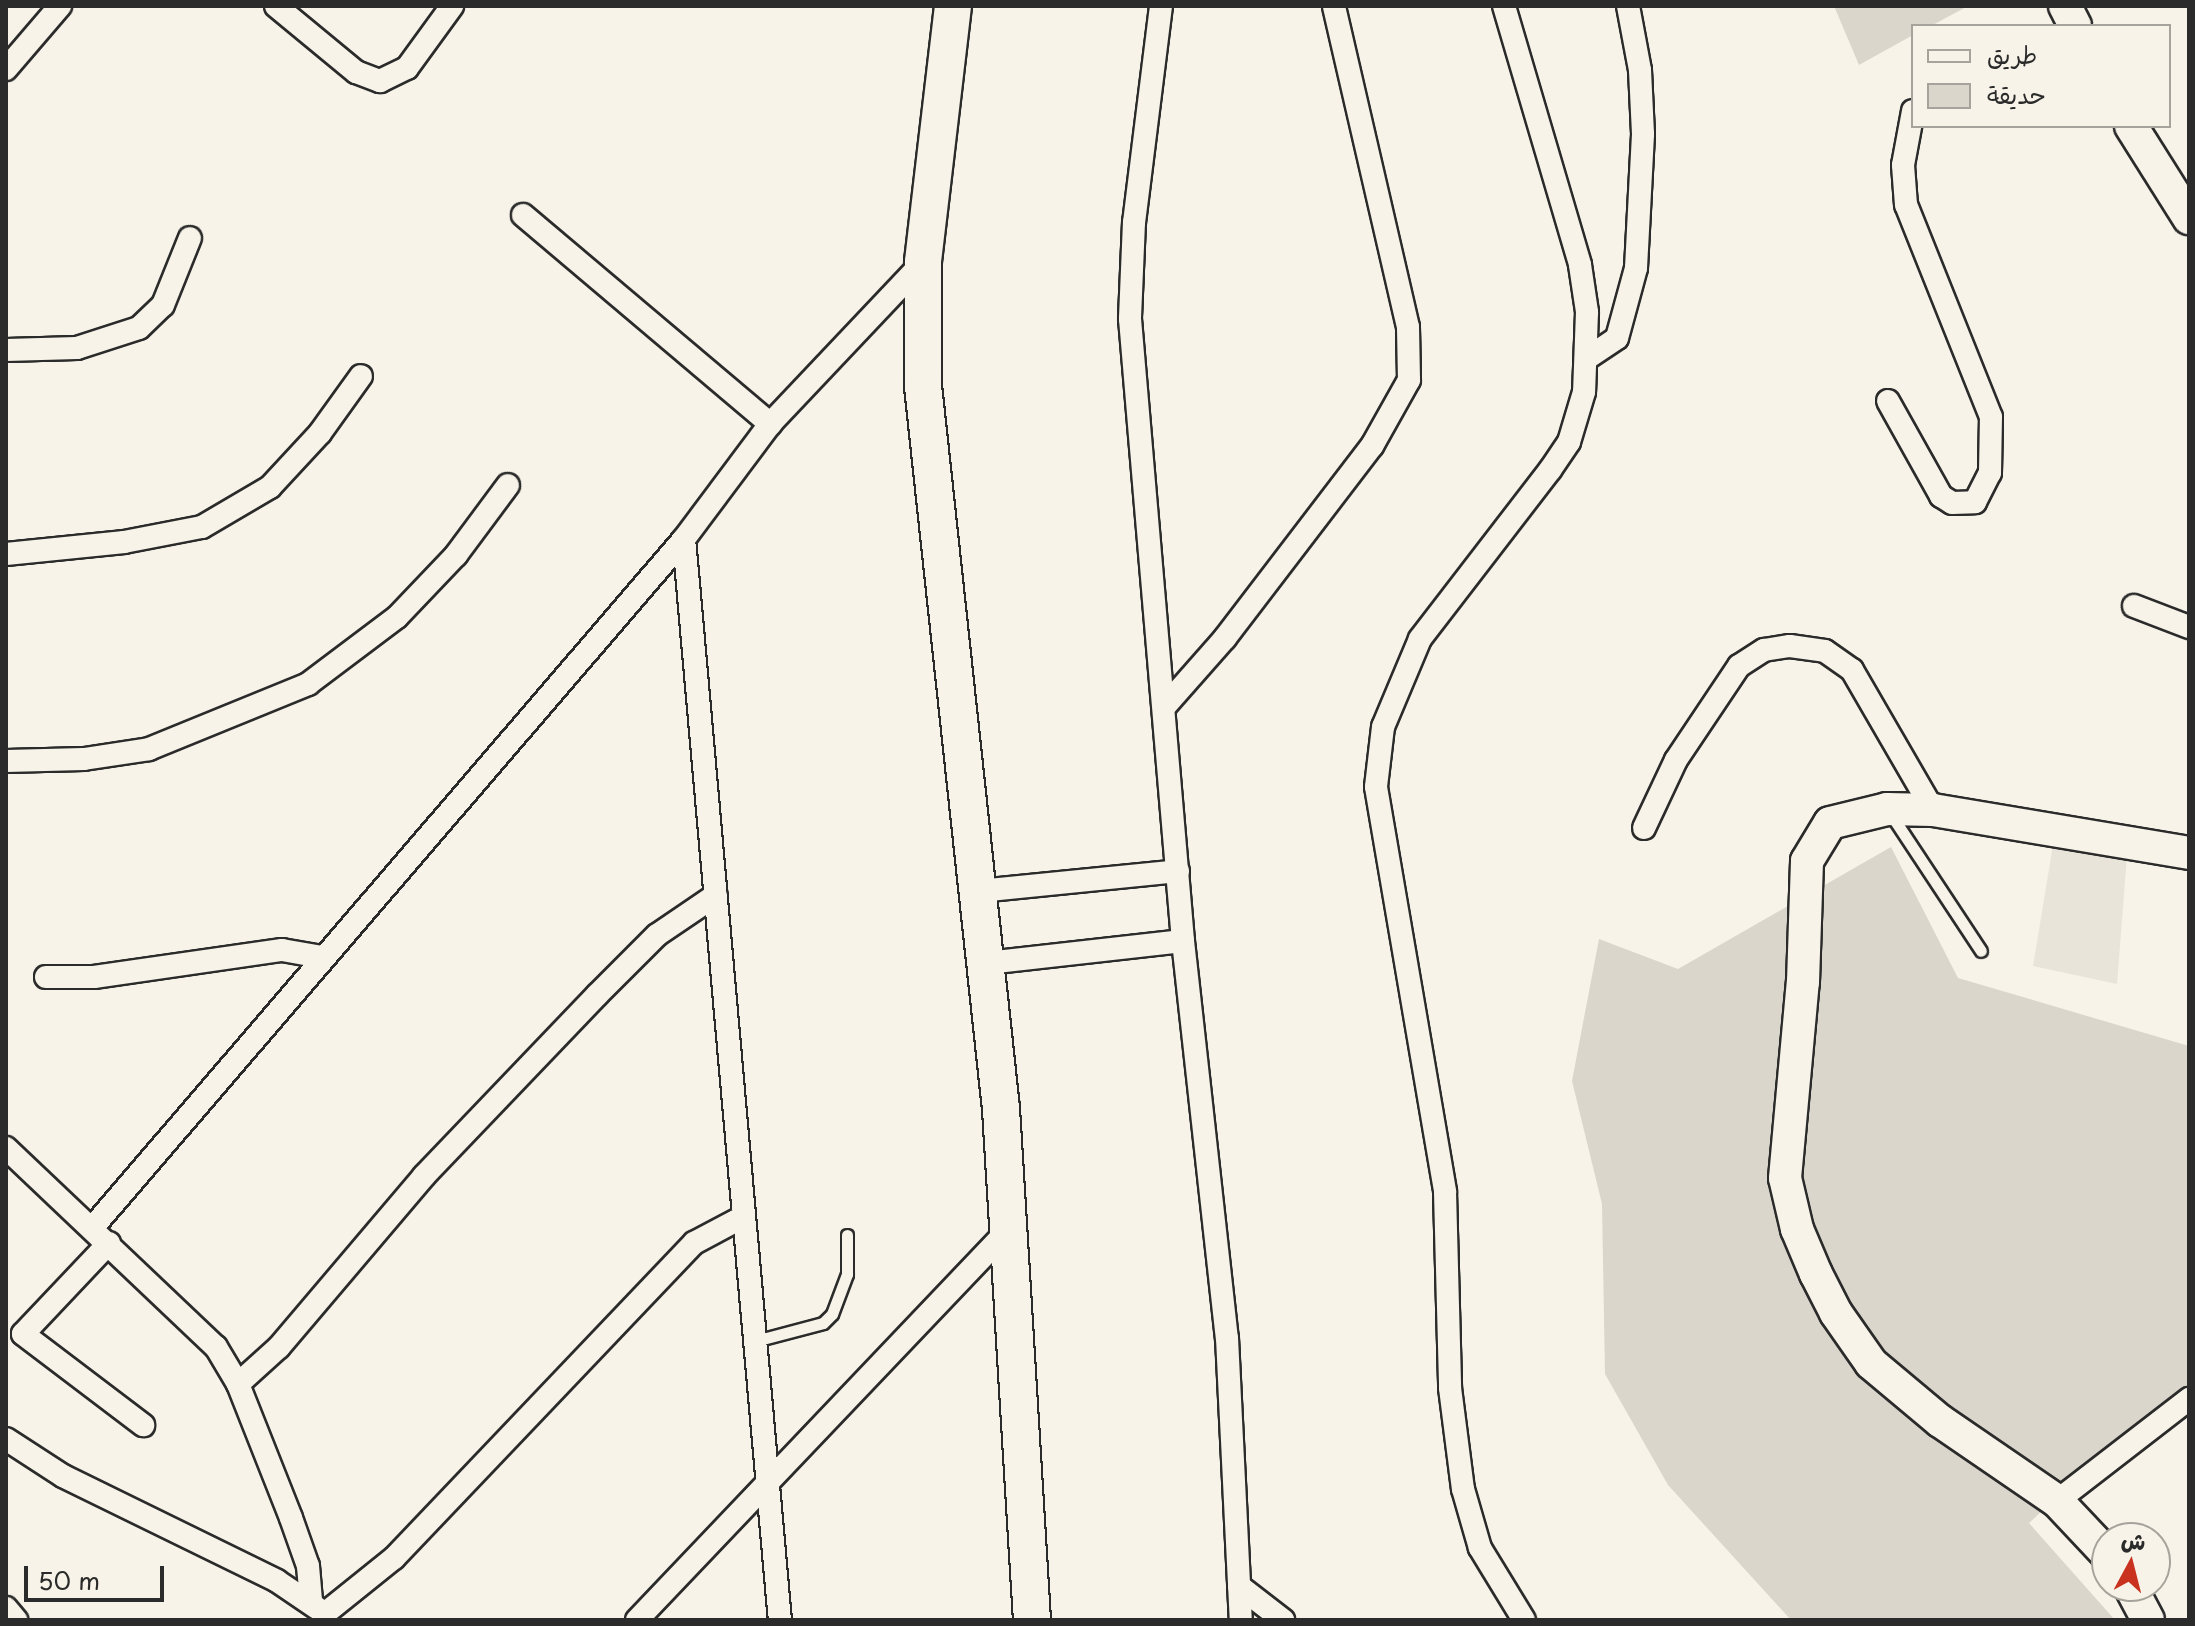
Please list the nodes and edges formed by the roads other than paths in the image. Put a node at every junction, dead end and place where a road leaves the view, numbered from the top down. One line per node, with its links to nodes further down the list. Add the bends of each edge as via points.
1 (60, 6): 11 (street)
2 (276, 6): 3 (street, via 356,72 380,81 407,68)
3 (452, 6)
4 (953, 6): 17 (main road)
5 (1161, 6): 28 (street, via 1134,222 1130,319)
6 (1334, 6): 28 (street, via 1408,327 1409,380 1372,446 1225,638)
7 (1504, 6): 19 (street, via 1580,265)
8 (1628, 6): 19 (street, via 1640,70 1643,134 1636,268 1617,338)
9 (2065, 6): 10 (street)
10 (2074, 24)
11 (6, 69)
12 (1911, 122): 21 (street, via 1903,165 1906,205 1991,417 1990,473 1975,502 1952,503 1941,496)
13 (2131, 128): 15 (street)
14 (523, 215): 22 (street)
15 (2189, 218)
16 (190, 238): 18 (street, via 163,305 139,328 77,348)
17 (923, 262): 22 (street); 35 (main road, via 923,386)
18 (6, 350)
19 (1586, 359): 65 (street, via 1580,415 1569,442 1420,639 1401,677 1377,754 1383,844 1445,1192 1450,1388 1463,1489 1480,1548)
20 (361, 376): 25 (street, via 320,433 270,487 202,527)
21 (1888, 401)
22 (770, 424): 24 (street)
23 (508, 485): 29 (street, via 456,555 397,617 308,684 149,749 84,759)
24 (684, 539): 36 (street); 39 (street)
25 (6, 554)
26 (2134, 606): 27 (street)
27 (2189, 627)
28 (1166, 705): 34 (street)
29 (6, 761)
30 (1887, 809): 31 (street); 38 (lane); 53 (street, via 1830,823 1807,861 1801,1012 1786,1143 1790,1204 1836,1313 1871,1363 1940,1421)
31 (1933, 810): 32 (street, via 1852,670 1825,651 1790,646 1764,650 1739,666 1676,760); 33 (street)
32 (1644, 828)
33 (2189, 853)
34 (1178, 871): 35 (street); 37 (street)
35 (979, 891): 40 (main road)
36 (716, 895): 43 (street); 48 (street, via 657,935 597,995 424,1176 279,1347)
37 (1183, 941): 40 (street); 55 (street, via 1227,1338)
38 (1981, 951)
39 (322, 957): 41 (street, via 282,950 94,977); 45 (street)
40 (987, 963): 44 (main road)
41 (46, 977)
42 (6, 1148): 45 (street)
43 (741, 1218): 47 (street); 58 (street, via 694,1243 394,1558)
44 (1011, 1227): 52 (street); 62 (main road)
45 (101, 1235): 48 (street, via 200,1326); 50 (street, via 23,1334)
46 (847, 1235): 47 (lane, via 847,1274 832,1314 823,1323)
47 (754, 1342): 52 (street)
48 (238, 1384): 58 (street, via 304,1553)
49 (2189, 1399): 53 (street)
50 (143, 1425)
51 (6, 1439): 58 (street, via 63,1476)
52 (767, 1479): 60 (street); 61 (street)
53 (2057, 1501): 54 (street)
54 (2091, 1537)
55 (1239, 1586): 63 (street); 64 (street)
56 (2138, 1602): 66 (street)
57 (6, 1608): 59 (street)
58 (320, 1612)
59 (16, 1620)
60 (637, 1620)
61 (780, 1620)
62 (1032, 1620)
63 (1241, 1620)
64 (1283, 1620)
65 (1524, 1620)
66 (2148, 1620)

